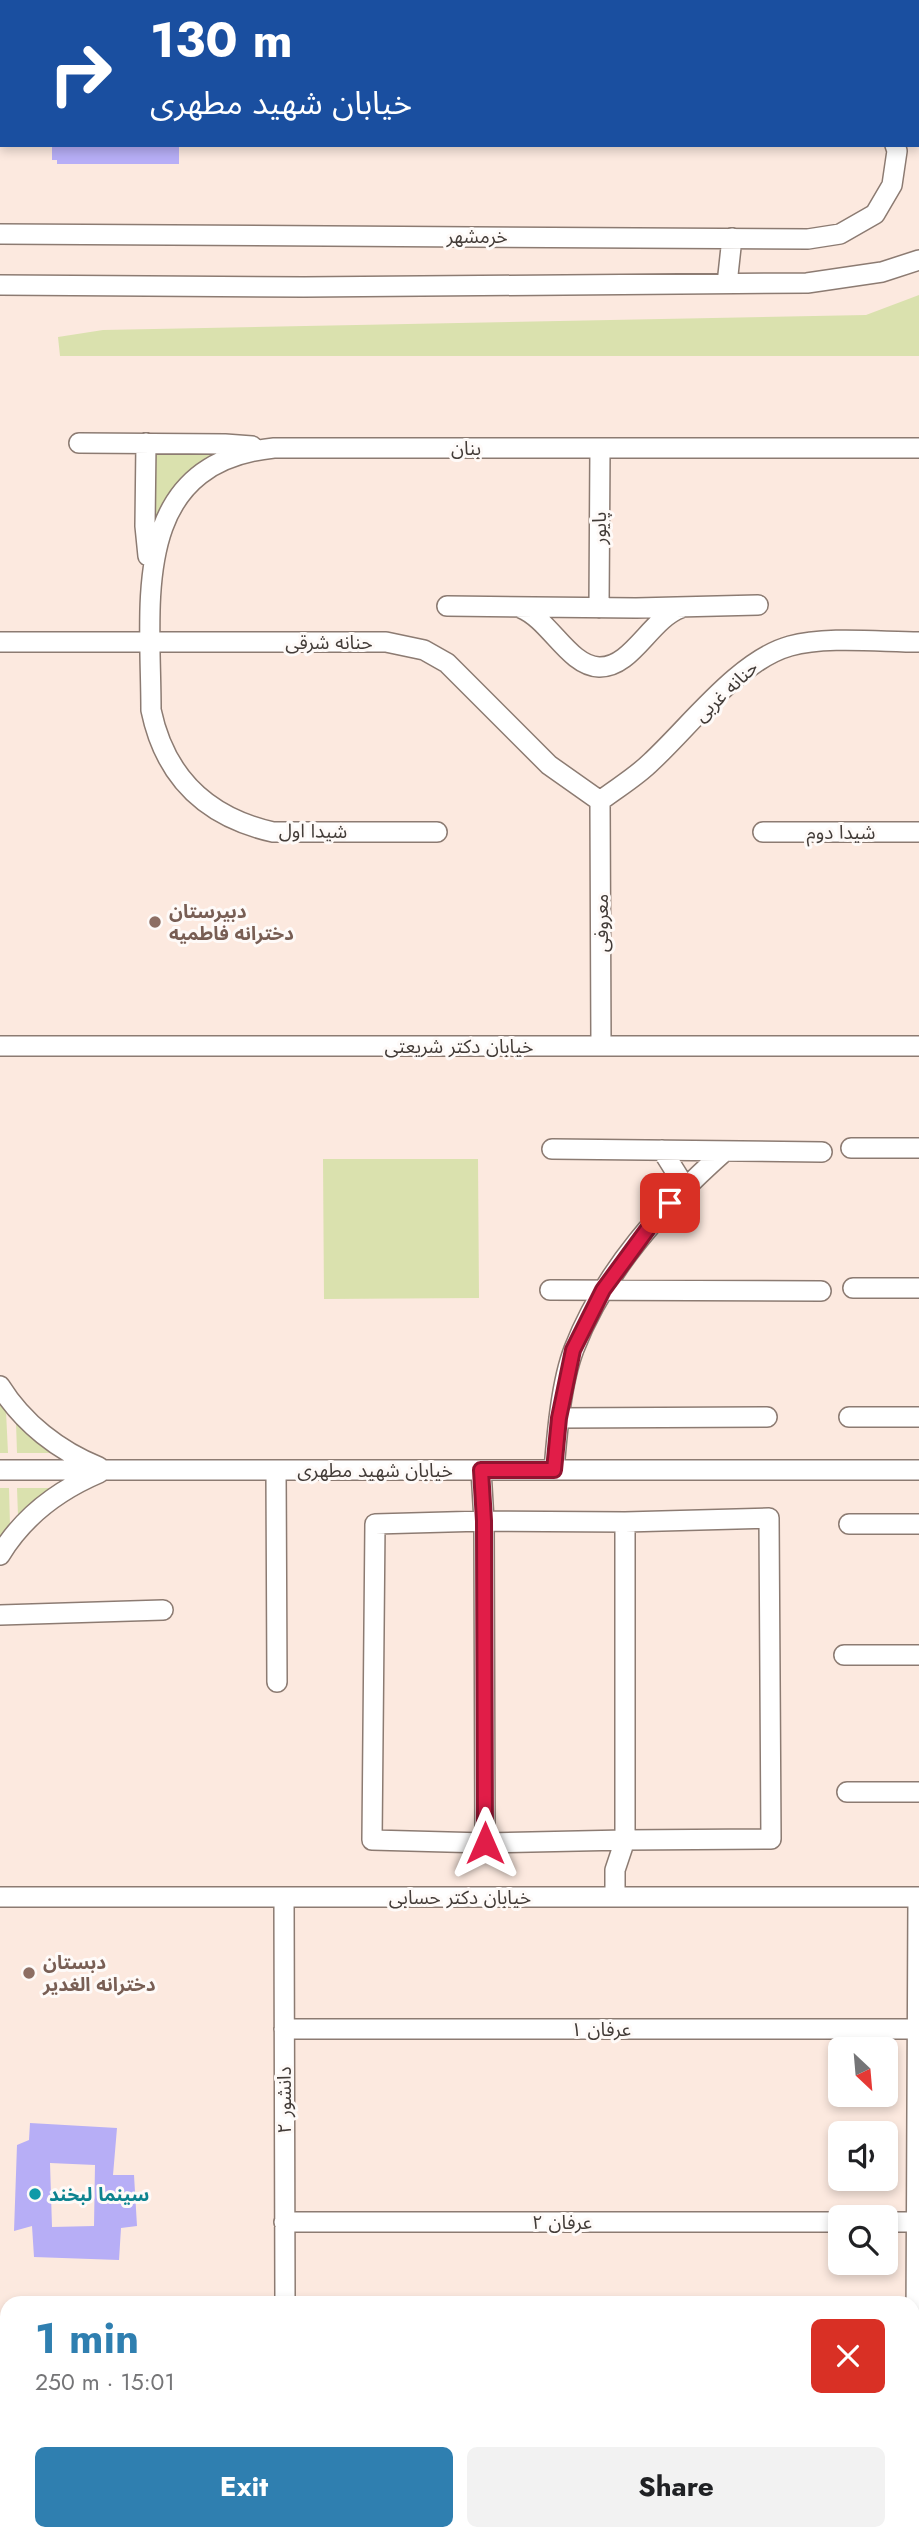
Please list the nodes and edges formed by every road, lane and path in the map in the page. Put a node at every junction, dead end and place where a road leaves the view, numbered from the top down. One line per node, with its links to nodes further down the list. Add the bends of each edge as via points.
1 (896, 147): 3 (street, خرمشهر, via 892,185 875,214 840,234 808,239)
2 (0, 233): 3 (street, خرمشهر)
3 (732, 237): 5 (street)
4 (919, 260): 5 (street, via 882,272 807,283)
5 (727, 284): 6 (street)
6 (0, 285)
7 (79, 443): 8 (street)
8 (146, 443): 9 (street); 12 (street, via 145,526)
9 (274, 448): 10 (street, بنان); 12 (street, بنان, via 237,455 212,467 177,499 160,532)
10 (600, 448): 11 (street, بنان); 18 (street, پایور)
11 (919, 448)
12 (151, 581): 23 (street, بنان)
13 (758, 605): 16 (street)
14 (447, 606): 15 (street)
15 (515, 606): 17 (street); 20 (street)
16 (686, 606): 19 (street); 21 (street)
17 (565, 608): 18 (street); 20 (street, via 552,613)
18 (599, 608): 19 (street)
19 (636, 608): 21 (street, via 649,613)
20 (546, 625): 21 (street, via 578,660 600,667 622,660)
21 (655, 625)
22 (0, 642): 23 (street, حنانه شرقی)
23 (151, 642): 25 (street, حنانه شرقی, via 386,642 424,650 457,672 550,765); 26 (street, شیدا اول, via 151,710 161,746 180,777 220,813 272,832)
24 (919, 642): 25 (street, حنانه غربی, via 814,642 764,656 649,764)
25 (600, 801): 30 (street, معروفی)
26 (437, 832)
27 (763, 832): 28 (street, شیدا دوم)
28 (919, 832)
29 (0, 1046): 30 (street, خیابان دکتر شریعتی)
30 (601, 1046): 31 (street, خیابان دکتر شریعتی)
31 (919, 1046)
32 (851, 1148): 33 (street)
33 (919, 1148)
34 (552, 1149): 35 (street)
35 (662, 1150): 36 (street); 38 (street)
36 (725, 1151): 37 (street); 38 (street)
37 (822, 1152)
38 (685, 1187): 42 (street, via 655,1219)
39 (853, 1288): 40 (street)
40 (919, 1288)
41 (550, 1290): 42 (street)
42 (603, 1290): 43 (street); 48 (street, via 573,1350)
43 (821, 1290)
44 (0, 1386): 49 (street, via 45,1437)
45 (767, 1417): 48 (street)
46 (849, 1417): 47 (street)
47 (919, 1417)
48 (559, 1418): 52 (street)
49 (106, 1470): 50 (street, خیابان شهید مطهری); 54 (street, خیابان شهید مطهری); 59 (street, via 45,1504)
50 (275, 1470): 51 (street, خیابان شهید مطهری); 64 (street)
51 (481, 1470): 52 (street, خیابان شهید مطهری); 55 (street)
52 (554, 1470): 53 (street, خیابان شهید مطهری)
53 (919, 1470)
54 (0, 1471)
55 (484, 1521): 56 (street); 68 (street); 68 (street, via 375,1524 372,1840)
56 (625, 1522): 67 (street); 67 (street, via 769,1517 771,1839)
57 (849, 1524): 58 (street)
58 (919, 1524)
59 (0, 1555)
60 (163, 1610): 61 (street)
61 (0, 1615)
62 (844, 1655): 63 (street)
63 (919, 1655)
64 (277, 1682)
65 (847, 1792): 66 (street)
66 (919, 1792)
67 (625, 1840): 68 (street); 71 (street, via 615,1870)
68 (485, 1843)
69 (0, 1897): 70 (street, خیابان دکتر حسابی)
70 (284, 1897): 71 (street, خیابان دکتر حسابی); 73 (street, دانشور ۲)
71 (615, 1897): 72 (street, خیابان دکتر حسابی)
72 (918, 1897): 74 (street)
73 (284, 2029): 74 (street, عرفان ۱); 75 (street, دانشور ۲)
74 (917, 2029): 78 (street)
75 (284, 2222): 76 (street, عرفان ۲); 79 (street, دانشور ۲)
76 (828, 2222)
77 (898, 2222): 78 (street)
78 (916, 2222): 80 (street)
79 (285, 2296)
80 (916, 2296)

